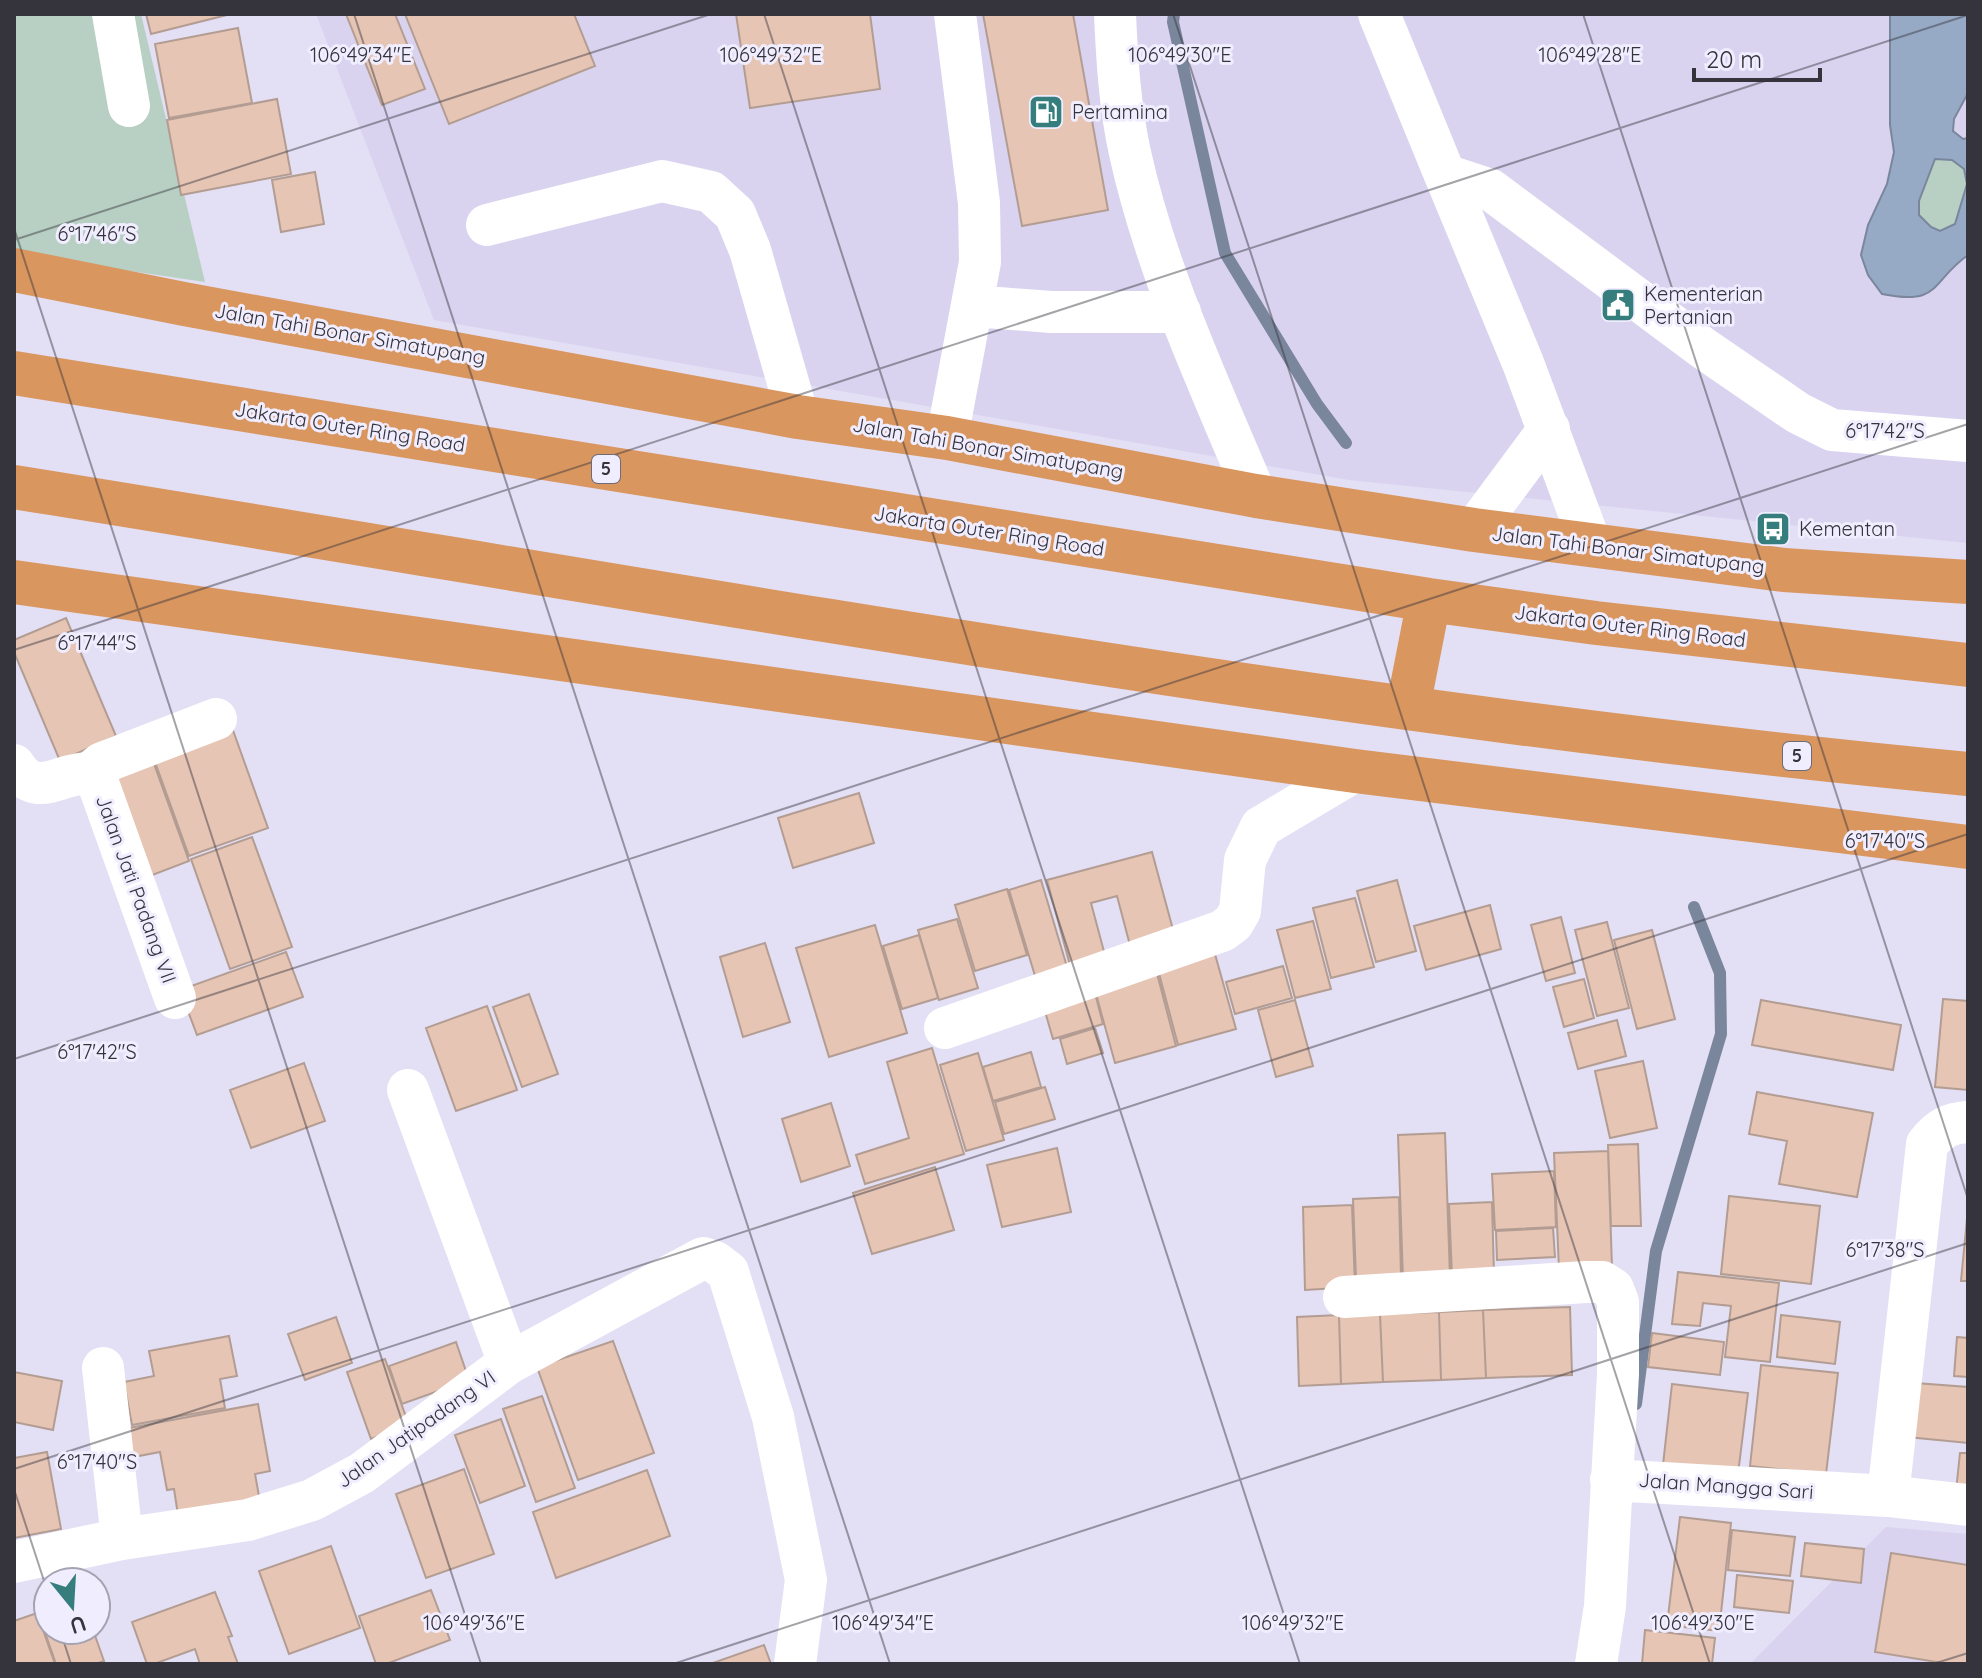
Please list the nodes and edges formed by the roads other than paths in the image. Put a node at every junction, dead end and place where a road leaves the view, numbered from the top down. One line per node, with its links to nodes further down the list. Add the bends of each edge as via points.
1 (113, 14): 5 (street)
2 (955, 14): 9 (street, via 979,203 980,262)
3 (1115, 14): 10 (street, via 1130,151)
4 (1379, 14): 6 (street)
5 (129, 106)
6 (1445, 175): 13 (street); 15 (street, via 1491,190 1798,413 1832,430)
7 (487, 225): 12 (street, via 662,181 711,192 735,214 750,250)
8 (14, 270): 12 (highway, Jalan Tahi Bonar Simatupang)
9 (973, 306): 10 (street); 14 (street)
10 (1180, 312): 17 (street)
11 (14, 373): 22 (highway, Jakarta Outer Ring Road / 5)
12 (798, 417): 14 (highway, Jalan Tahi Bonar Simatupang)
13 (1549, 429): 18 (street); 19 (street)
14 (947, 438): 17 (highway, Jalan Tahi Bonar Simatupang)
15 (1968, 441)
16 (14, 487): 24 (highway, 5, via 1103,666)
17 (1256, 496): 18 (highway, Jalan Tahi Bonar Simatupang)
18 (1474, 530): 19 (highway, Jalan Tahi Bonar Simatupang)
19 (1591, 545): 21 (highway, Jalan Tahi Bonar Simatupang, via 1784,570)
20 (14, 582): 27 (highway)
21 (1968, 582)
22 (1429, 600): 23 (highway, Jakarta Outer Ring Road / 5); 24 (highway)
23 (1968, 665)
24 (1408, 707): 29 (highway, 5, via 1635,739)
25 (216, 719): 28 (street, via 102,763)
26 (14, 765): 28 (street, Jalan Jati Padang VII, via 31,782 43,784)
27 (1355, 771): 30 (highway); 32 (street, via 1261,827 1245,860 1240,911 1222,931)
28 (90, 773): 31 (street, Jalan Jati Padang VII)
29 (1968, 774)
30 (1968, 847)
31 (175, 998)
32 (945, 1028)
33 (408, 1090): 36 (street)
34 (1968, 1122): 39 (street, via 1951,1124 1927,1144)
35 (1344, 1297): 38 (street, Jalan Mangga Sari, via 1602,1282 1613,1289 1618,1302)
36 (509, 1363): 41 (street, Jalan Jatipadang VI, via 362,1473 312,1500 248,1520); 43 (street, Jalan Jatipadang VI, via 703,1258 728,1272 773,1417 806,1580)
37 (103, 1368): 41 (street)
38 (1624, 1480): 39 (street, Jalan Mangga Sari); 44 (street)
39 (1888, 1496): 40 (street, Jalan Mangga Sari)
40 (1968, 1505)
41 (122, 1539): 42 (street, Jalan Jatipadang VI)
42 (14, 1562)
43 (795, 1664)
44 (1596, 1664)

